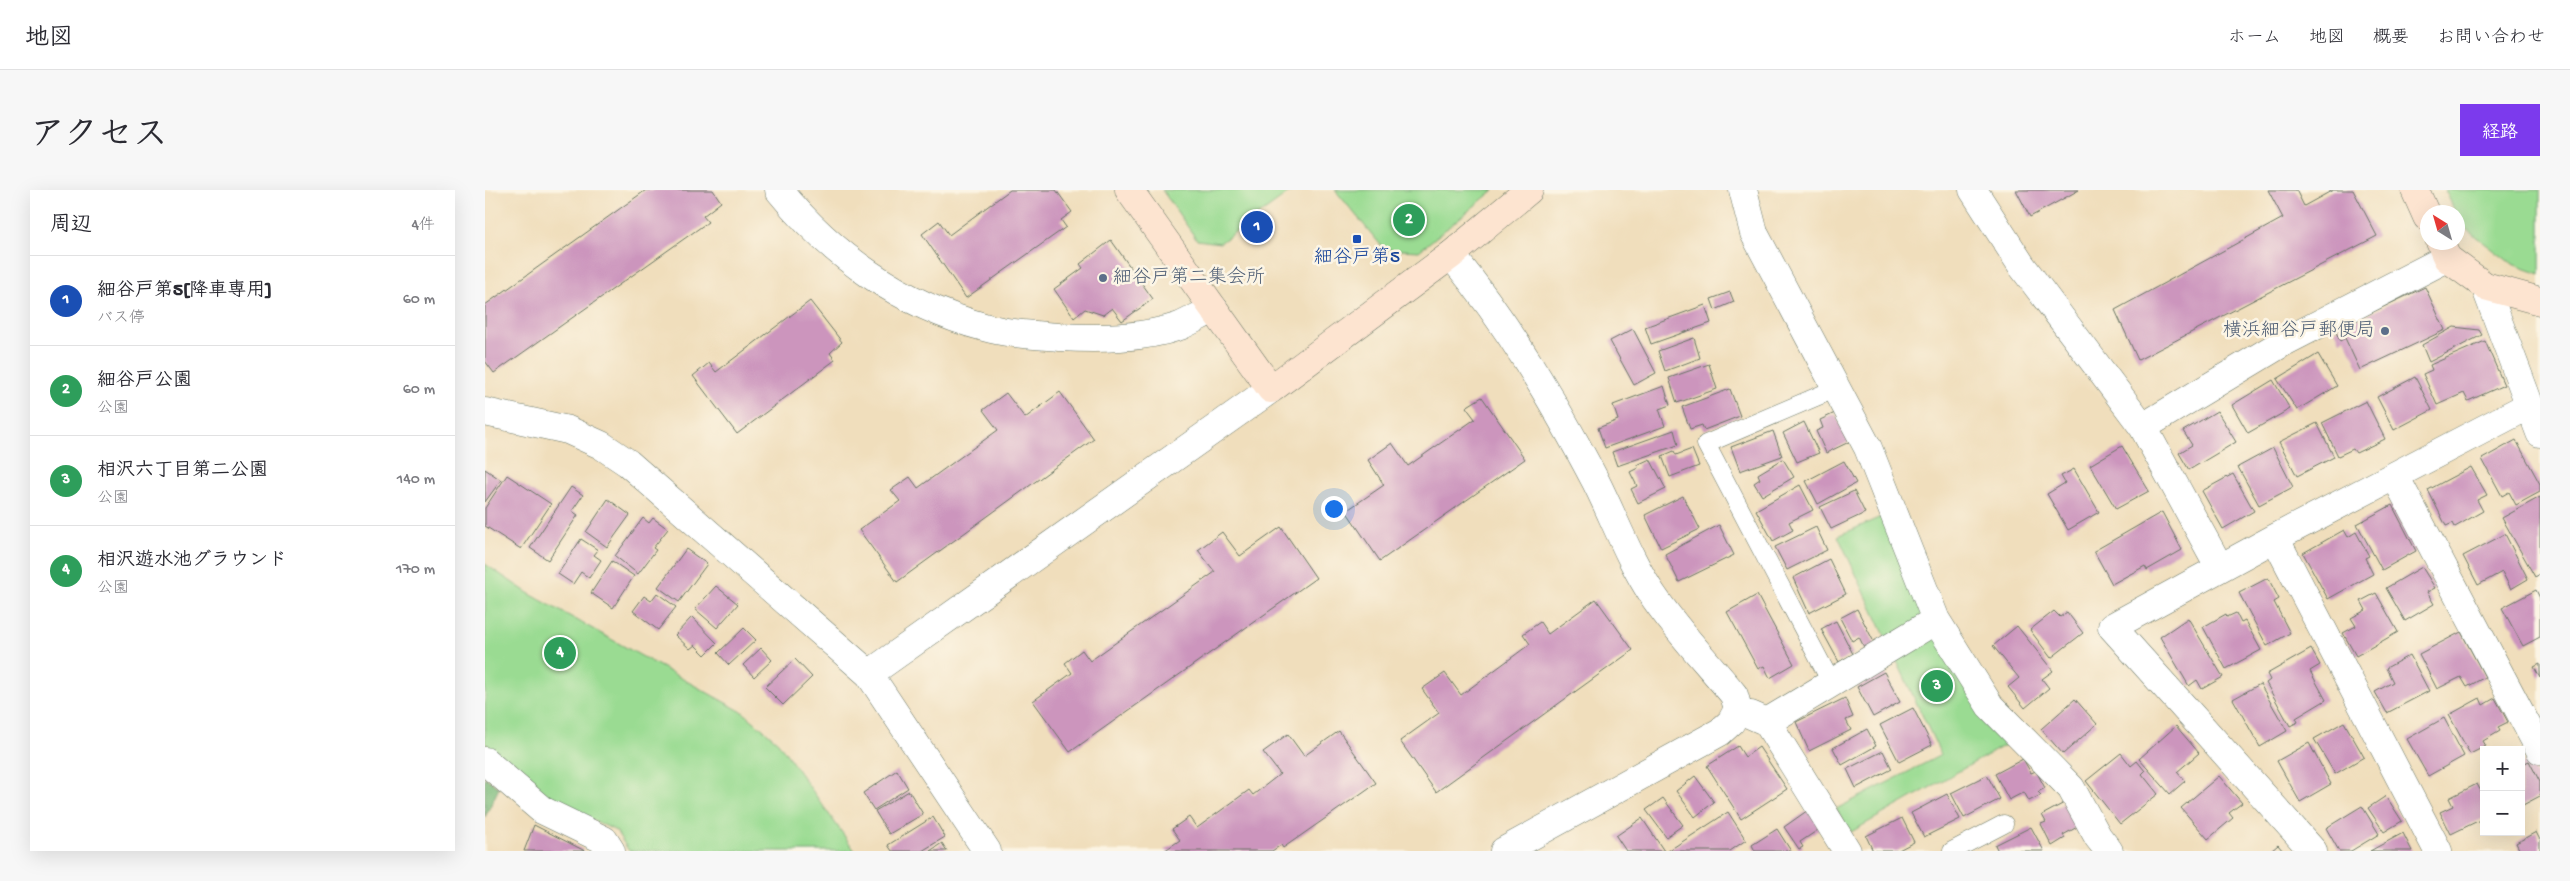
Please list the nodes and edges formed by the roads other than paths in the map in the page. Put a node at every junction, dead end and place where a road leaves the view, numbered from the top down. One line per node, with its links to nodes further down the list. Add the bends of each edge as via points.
1 (779, 190): 12 (street, via 835,250 879,281 927,307 984,328 1021,334 1119,338 1178,326)
2 (1129, 190): 12 (street)
3 (1529, 190): 9 (street)
4 (1743, 190): 14 (street, via 1754,233)
5 (1973, 190): 17 (street, via 2022,266)
6 (2415, 190): 7 (street)
7 (2422, 205)
8 (2443, 250): 10 (street); 17 (street)
9 (1451, 255): 13 (street); 25 (street, via 1487,298 1530,362 1596,482 1653,596 1734,695)
10 (2485, 286): 11 (street); 15 (street)
11 (2540, 301)
12 (1214, 309): 13 (street)
13 (1271, 388): 23 (street)
14 (1837, 388): 22 (street, via 1868,448); 24 (lane, via 1706,444)
15 (2528, 406): 18 (street); 19 (street)
16 (485, 412): 23 (street, via 568,430 601,445 628,463)
17 (2143, 427): 21 (street)
18 (2540, 434)
19 (2395, 476): 20 (street); 27 (street)
20 (2275, 538): 21 (street); 37 (street)
21 (2220, 568): 36 (street, via 2112,627)
22 (1936, 620): 24 (street); 35 (street, via 1990,706 2071,788)
23 (869, 674): 32 (street)
24 (1832, 684): 26 (street)
25 (1738, 709): 26 (street); 33 (street, via 1720,732)
26 (1767, 722): 30 (street)
27 (2540, 750)
28 (485, 761): 31 (street, via 542,810 604,840)
29 (2004, 824): 34 (lane)
30 (1839, 848)
31 (611, 851)
32 (987, 851)
33 (1504, 851)
34 (1952, 851)
35 (2109, 851)
36 (2313, 851)
37 (2438, 851)

